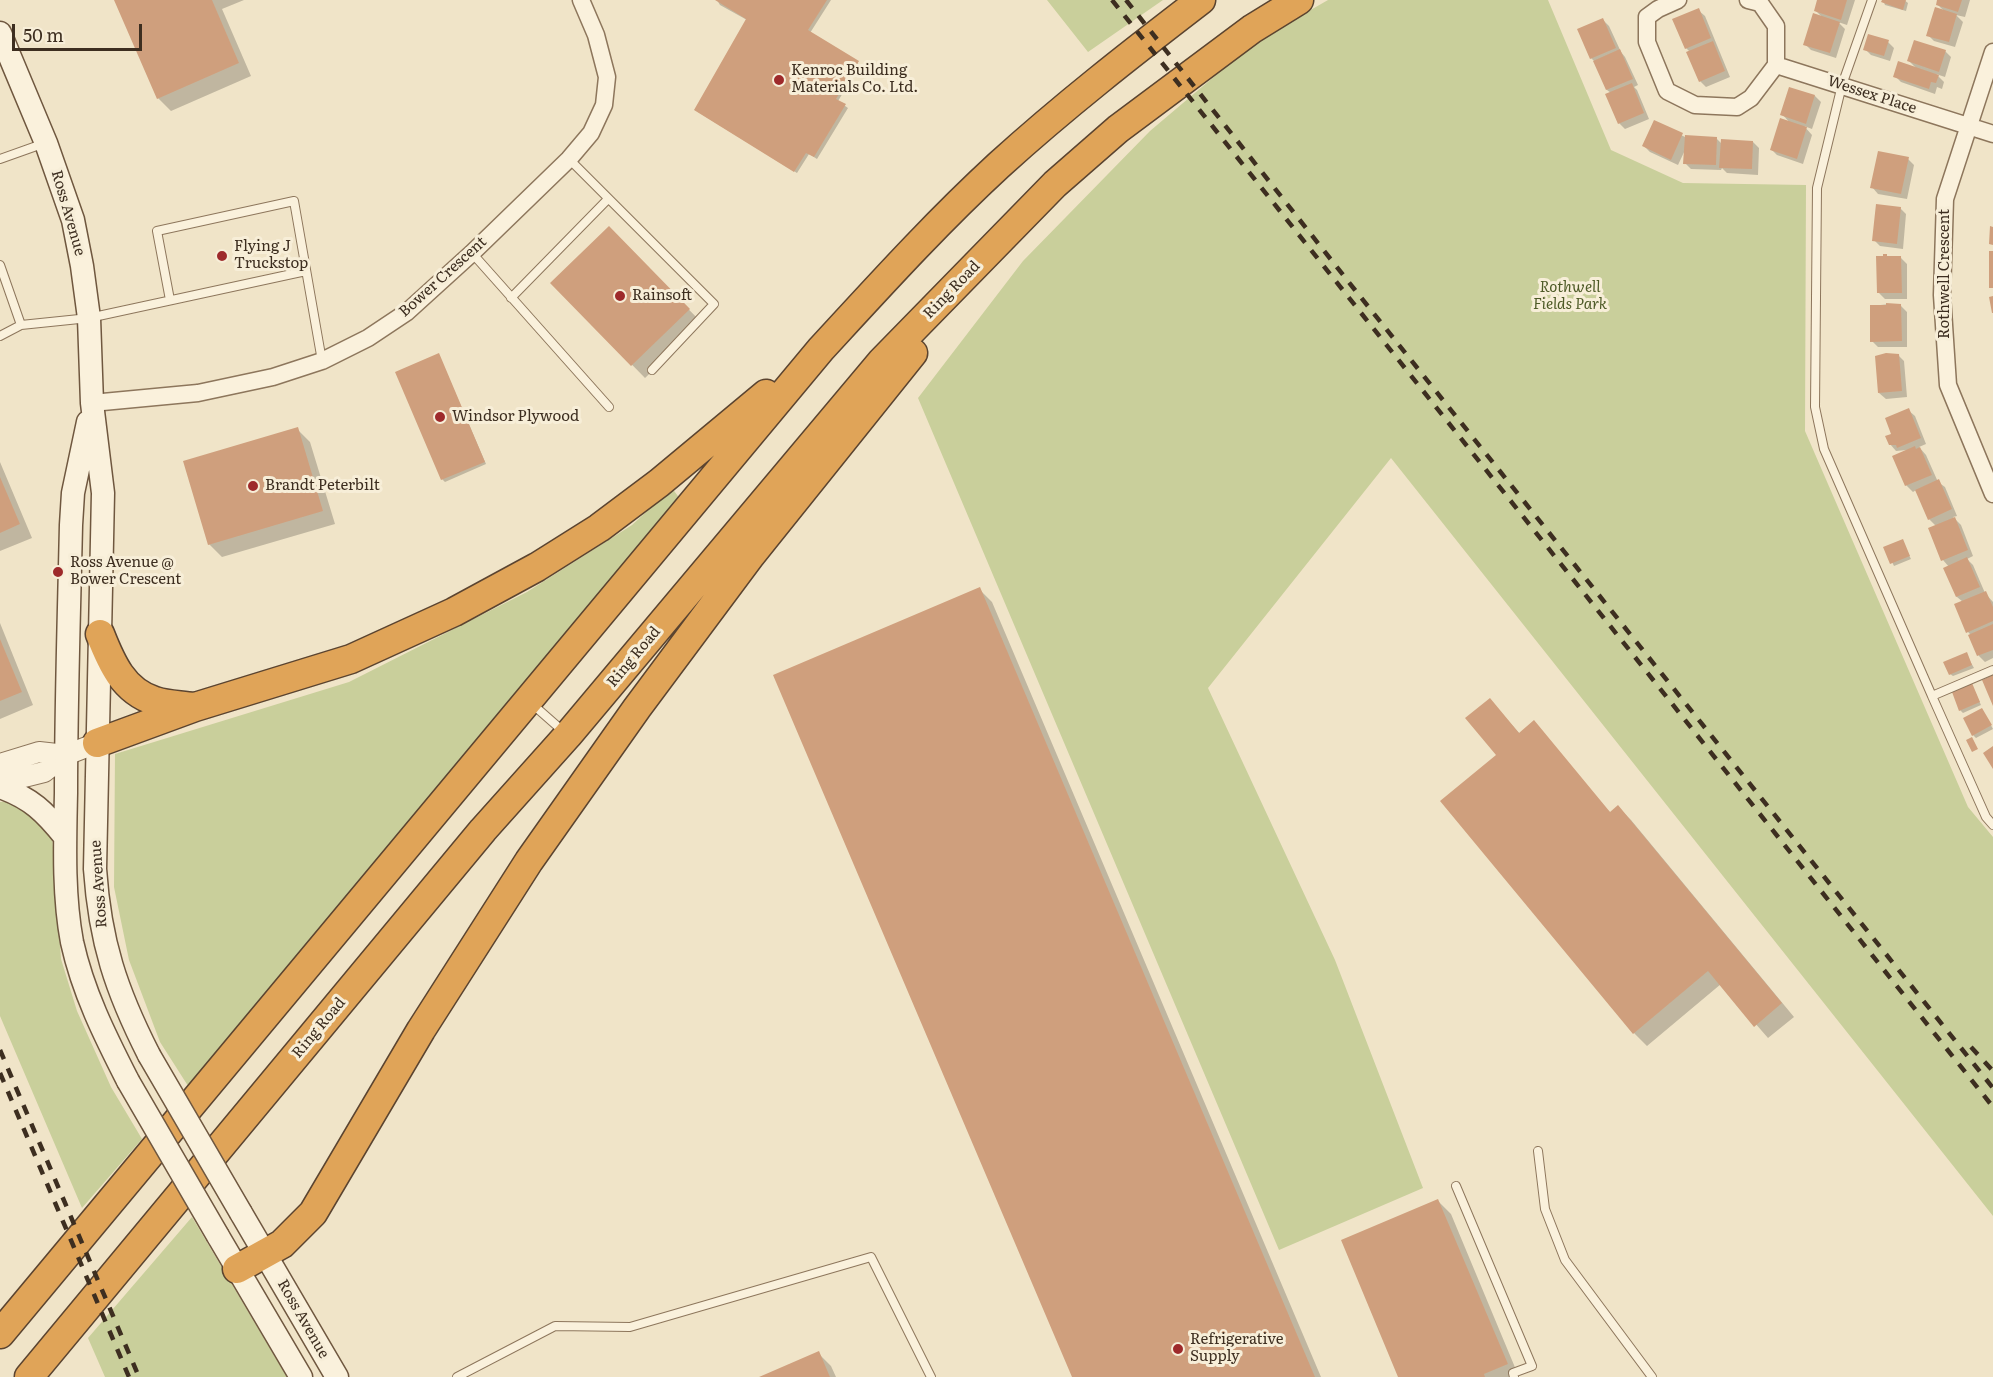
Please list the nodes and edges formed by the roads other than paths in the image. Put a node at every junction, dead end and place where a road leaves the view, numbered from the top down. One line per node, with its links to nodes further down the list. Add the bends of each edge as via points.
1 (581, 0): 15 (street, Bower Crescent, via 596,35 607,77 604,105 591,133)
2 (1201, 0): 26 (highway, via 1090,86 998,166)
3 (1299, 0): 17 (highway, Ring Road, via 1252,29 1118,129 1054,184)
4 (1678, 0): 9 (street, via 1647,17 1647,42 1667,91 1695,105 1737,107 1751,98)
5 (1748, 0): 9 (street, via 1760,3 1776,26)
6 (1872, 0): 10 (lane)
7 (0, 33): 13 (main road, Ross Avenue)
8 (1993, 52): 11 (street, Rothwell Crescent)
9 (1776, 65): 10 (street, Wessex Place)
10 (1842, 85): 11 (street, Wessex Place); 34 (lane, via 1817,188 1815,407 1824,449)
11 (1967, 127): 12 (street, Wessex Place); 31 (street, Rothwell Crescent, via 1945,199 1942,295 1948,385)
12 (1993, 134)
13 (46, 143): 14 (lane); 23 (main road, Ross Avenue, via 73,220)
14 (0, 159)
15 (569, 159): 16 (lane); 18 (street, Bower Crescent)
16 (608, 200): 21 (lane); 28 (lane, via 714,304)
17 (998, 242): 37 (highway, Ring Road, via 882,361); 46 (highway, via 637,708 528,861 421,1030 314,1213)
18 (472, 253): 21 (lane); 27 (street, Bower Crescent, via 407,312 368,338)
19 (0, 265): 24 (lane)
20 (306, 271): 22 (lane); 22 (lane, via 294,201 157,231); 27 (lane)
21 (512, 298): 30 (lane)
22 (170, 300): 23 (lane)
23 (89, 318): 24 (lane); 29 (main road, Ross Avenue)
24 (21, 325): 25 (lane)
25 (0, 336)
26 (821, 349): 35 (highway); 36 (highway, via 659,483 599,528 537,567 454,612 351,659)
27 (322, 361): 29 (street, Bower Crescent, via 273,377 198,393)
28 (652, 370)
29 (92, 403): 32 (main road, Ross Avenue, via 103,494); 39 (main road, Ross Avenue, via 73,493)
30 (609, 407)
31 (1993, 494)
32 (100, 634): 36 (highway, via 112,664 136,691 155,701); 38 (main road, Ross Avenue)
33 (1993, 670): 34 (lane)
34 (1932, 696): 42 (lane)
35 (529, 701): 37 (lane); 48 (highway)
36 (195, 707): 38 (highway)
37 (568, 735): 49 (highway, Ring Road, via 483,830)
38 (97, 743): 39 (street); 46 (main road, Ross Avenue, bridge, via 98,909 105,948 121,997 149,1055)
39 (66, 755): 40 (street, via 39,752); 41 (street, via 44,772); 43 (main road, Ross Avenue)
40 (0, 764)
41 (0, 785): 43 (main road, via 35,803)
42 (1993, 825)
43 (65, 837): 47 (main road, Ross Avenue, bridge, via 71,930 79,970 97,1022)
44 (1538, 1151): 55 (lane, via 1545,1209 1565,1260)
45 (1456, 1186): 54 (lane, via 1532,1366 1513,1374)
46 (266, 1254): 47 (highway); 51 (main road, Ross Avenue)
47 (237, 1269): 50 (main road, Ross Avenue)
48 (0, 1334)
49 (29, 1377)
50 (301, 1377)
51 (337, 1377)
52 (457, 1377): 53 (lane, via 555,1326 630,1327 871,1257)
53 (931, 1377)
54 (1514, 1377)
55 (1652, 1377)

